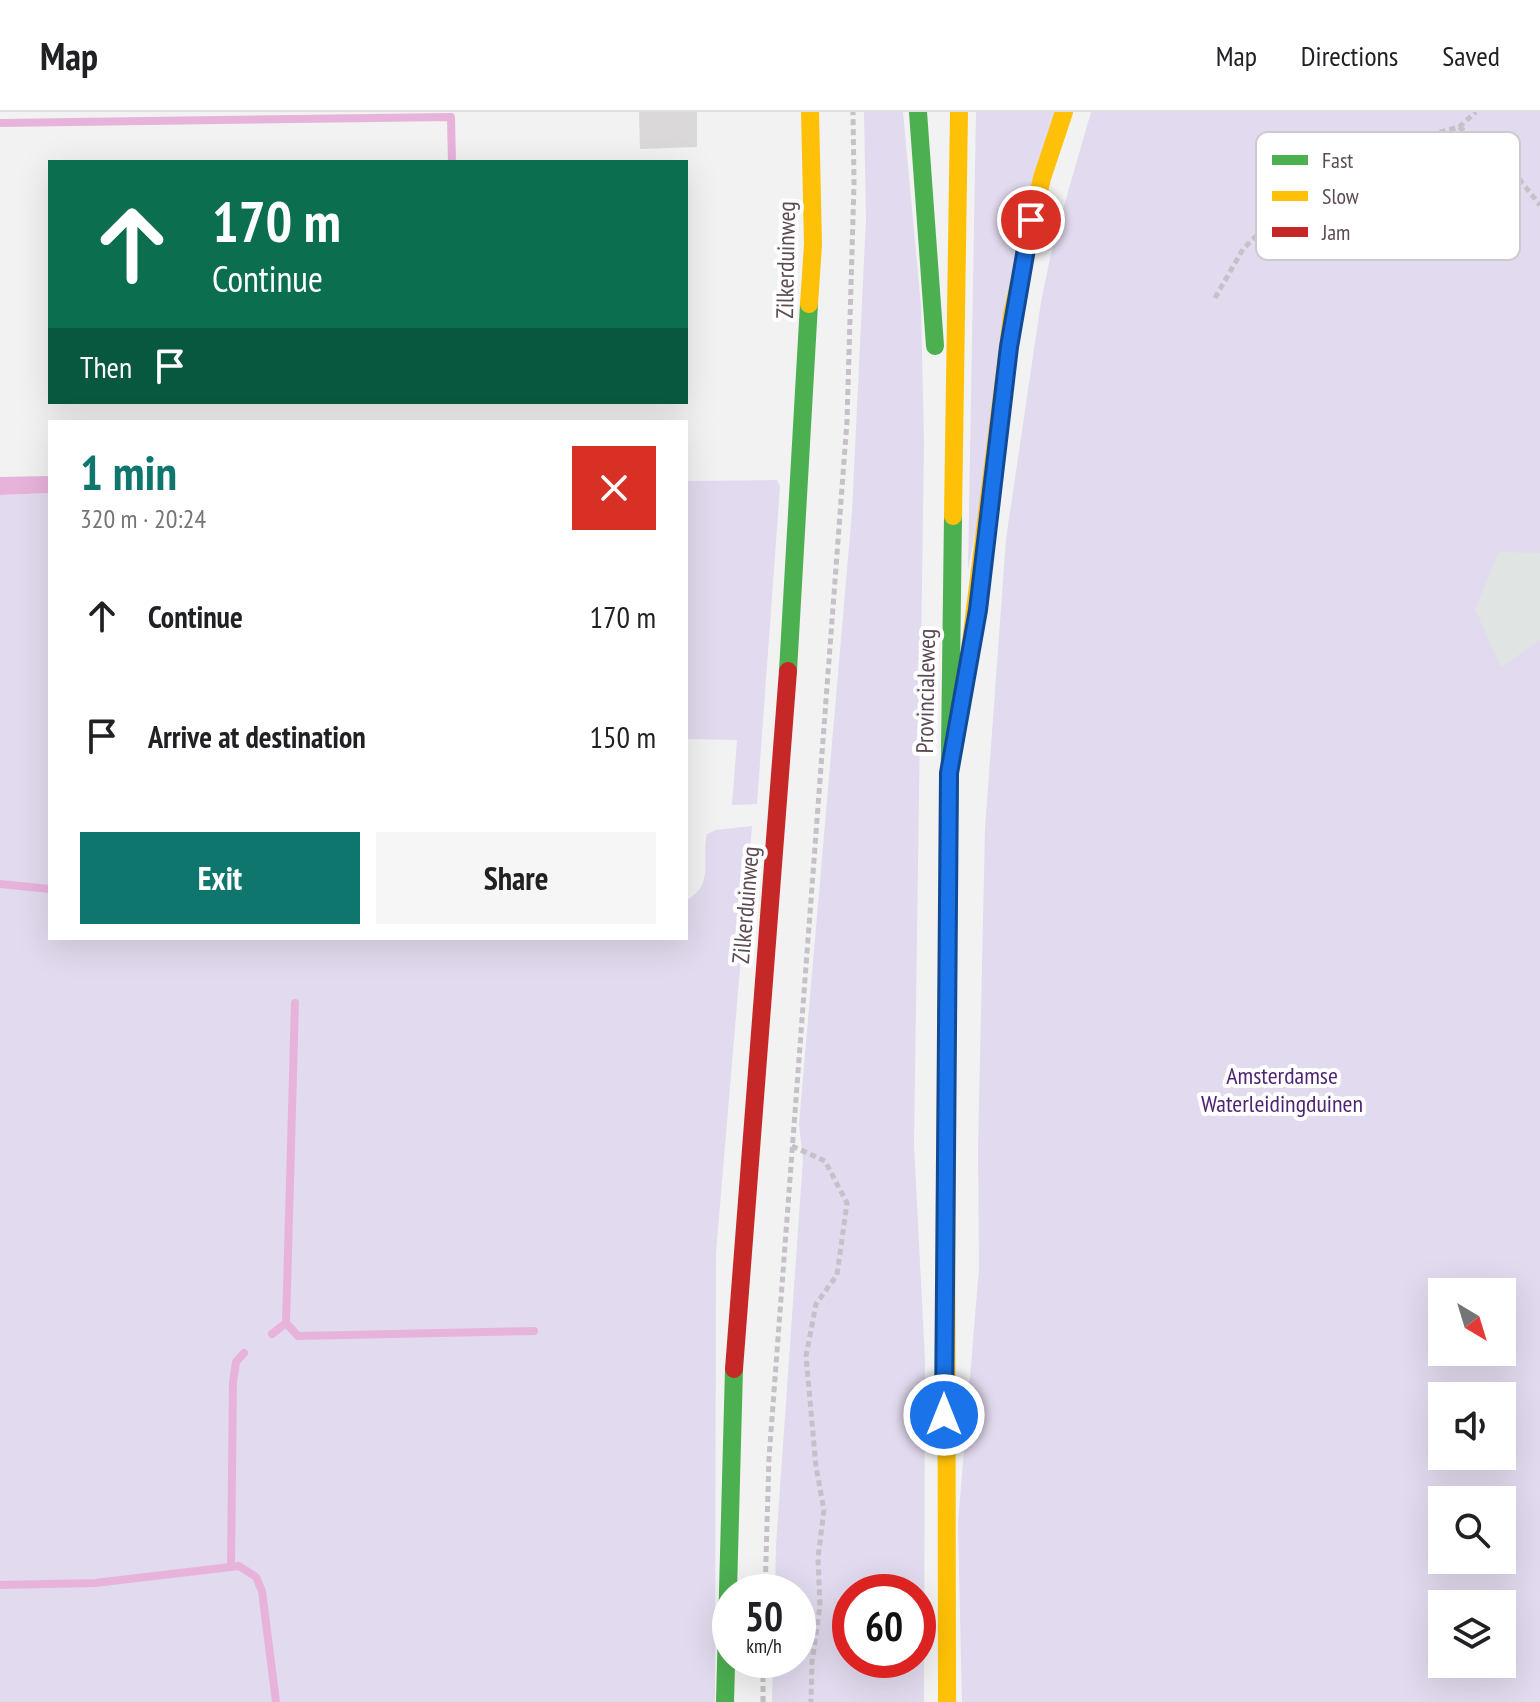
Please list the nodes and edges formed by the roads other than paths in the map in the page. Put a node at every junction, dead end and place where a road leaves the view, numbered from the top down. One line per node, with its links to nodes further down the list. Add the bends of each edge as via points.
1 (810, 112): 7 (main road, Zilkerduinweg, via 813,244 787,691 733,1385)
2 (918, 112): 5 (main road, via 936,364)
3 (959, 112): 5 (main road, Provincialeweg)
4 (1064, 112): 6 (main road, via 1045,162 1024,249 978,610)
5 (954, 478): 6 (main road, Provincialeweg)
6 (949, 773): 8 (main road, Provincialeweg)
7 (725, 1702)
8 (947, 1702)

